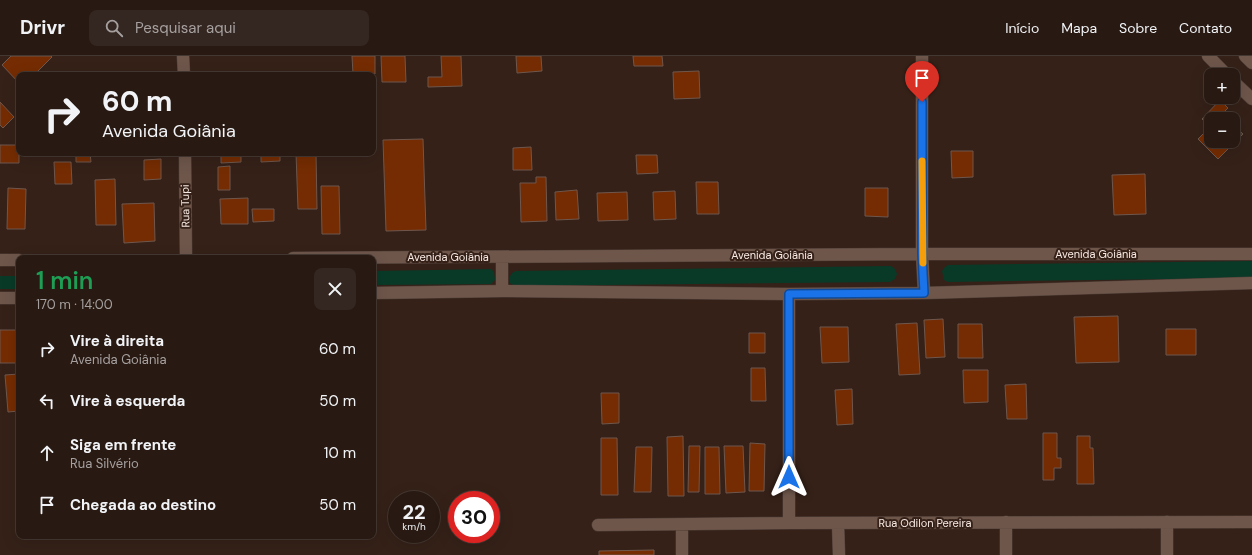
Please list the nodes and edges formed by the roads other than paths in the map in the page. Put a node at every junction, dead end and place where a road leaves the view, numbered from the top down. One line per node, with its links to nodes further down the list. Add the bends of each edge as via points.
1 (184, 56): 7 (street)
2 (922, 56): 11 (street)
3 (1208, 56): 6 (street)
4 (1245, 56): 5 (street)
5 (1252, 63)
6 (1220, 68)
7 (184, 72)
8 (1240, 88): 9 (street)
9 (1252, 99)
10 (185, 156): 13 (street, Rua Tupi)
11 (922, 254): 12 (street, Avenida Goiânia); 14 (street, Avenida Goiânia); 21 (street)
12 (1252, 254)
13 (186, 255)
14 (502, 257): 15 (street, Avenida Goiânia); 19 (street)
15 (376, 258)
16 (0, 260): 17 (street)
17 (16, 260)
18 (1252, 283): 21 (street)
19 (502, 291): 20 (street); 22 (street)
20 (376, 293)
21 (924, 293): 22 (street)
22 (789, 294): 28 (street)
23 (0, 298): 24 (street)
24 (16, 298)
25 (1006, 522): 26 (street, Rua Odilon Pereira); 29 (street, Rua Odilon Pereira); 34 (street)
26 (1167, 522): 27 (street, Rua Odilon Pereira); 35 (street)
27 (1252, 522)
28 (789, 523): 29 (street, Rua Odilon Pereira); 31 (street, Rua Odilon Pereira)
29 (838, 524): 33 (street)
30 (598, 525): 31 (street, Rua Odilon Pereira)
31 (682, 525): 32 (street)
32 (682, 555)
33 (839, 555)
34 (1006, 555)
35 (1167, 555)

